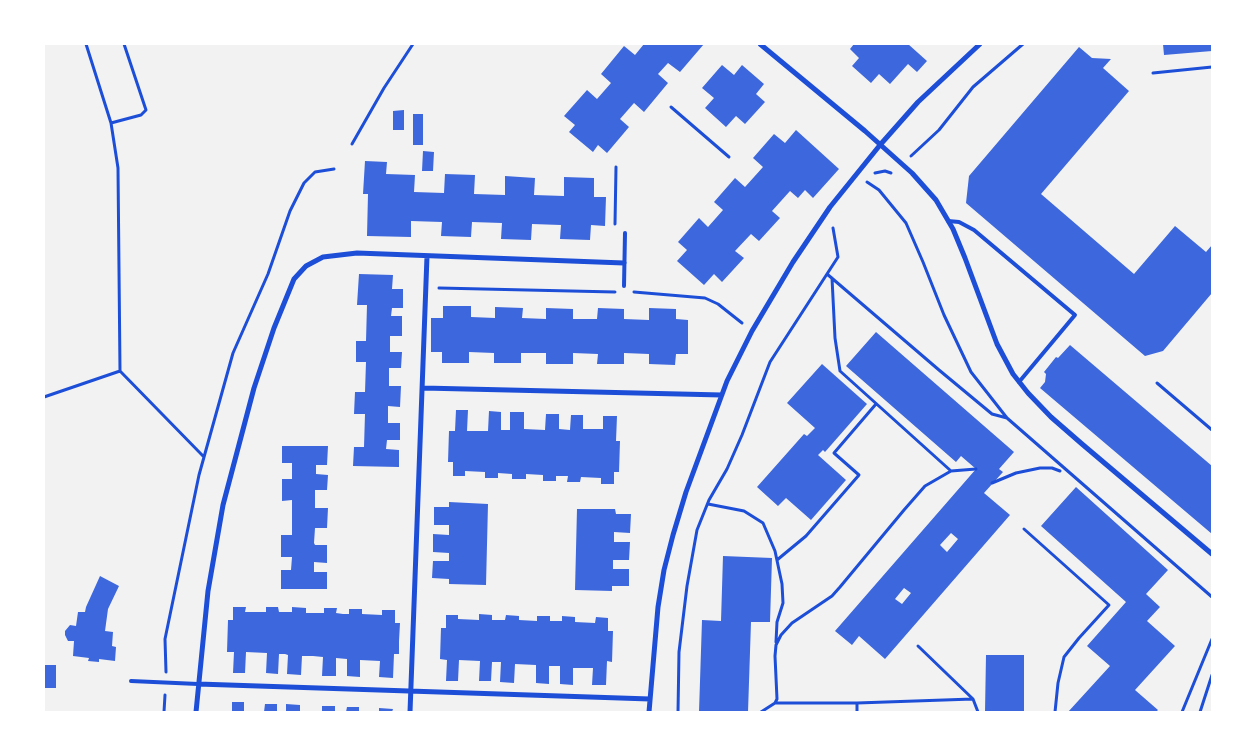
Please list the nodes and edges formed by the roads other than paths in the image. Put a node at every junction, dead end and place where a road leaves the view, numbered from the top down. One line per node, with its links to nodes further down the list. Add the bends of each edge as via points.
1 (760, 44): 3 (street)
2 (980, 44): 3 (street, via 918,102)
3 (880, 145): 4 (street, via 926,187); 11 (street, via 819,222 752,331)
4 (948, 221): 9 (street, via 997,344); 9 (lane, via 959,222 974,230 1075,315)
5 (625, 233): 7 (lane)
6 (427, 256): 7 (street); 10 (street); 14 (street, via 357,253 331,256 315,260 294,279 254,388 223,505 208,591)
7 (624, 263): 8 (lane)
8 (624, 286)
9 (1019, 382): 12 (street, via 1051,417)
10 (423, 388): 11 (street); 15 (street)
11 (722, 394): 16 (street, via 686,492 664,570)
12 (1212, 554)
13 (131, 681): 14 (lane)
14 (198, 684): 15 (street); 17 (street)
15 (410, 692): 16 (street); 18 (street)
16 (650, 699): 19 (street)
17 (196, 712)
18 (410, 712)
19 (649, 712)

